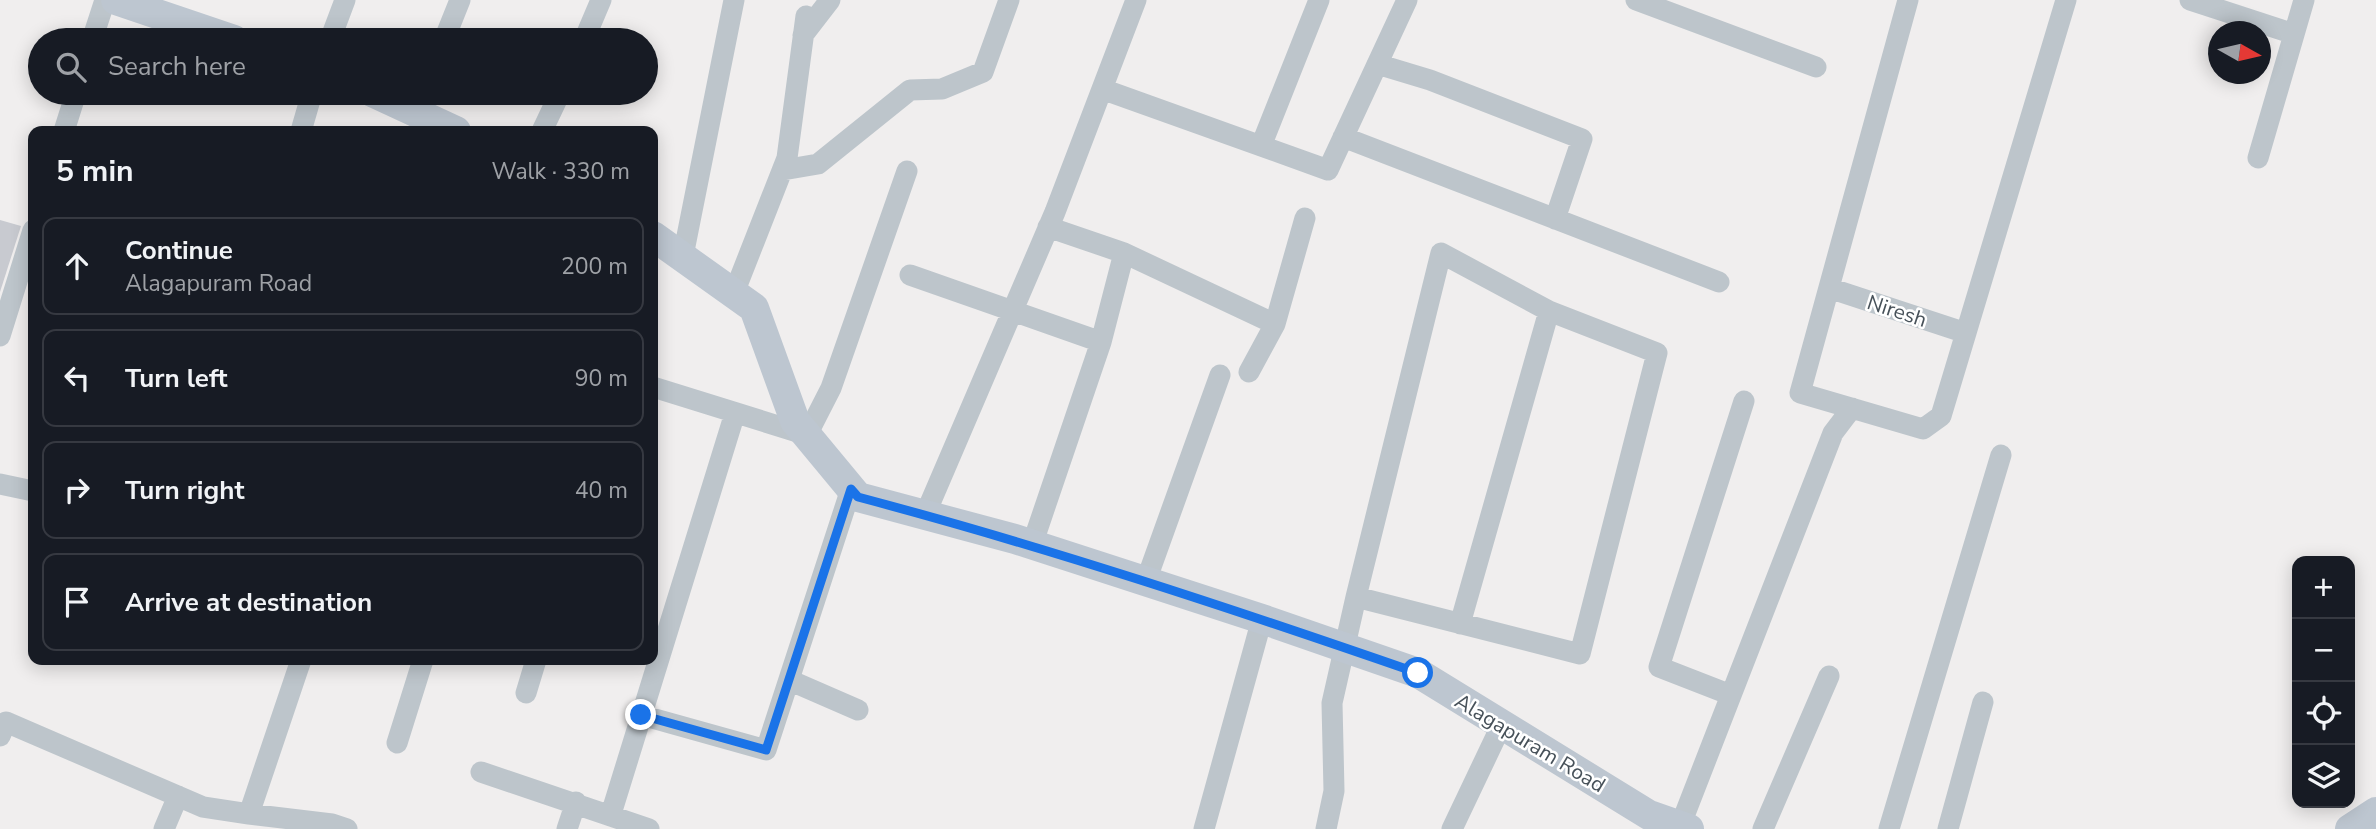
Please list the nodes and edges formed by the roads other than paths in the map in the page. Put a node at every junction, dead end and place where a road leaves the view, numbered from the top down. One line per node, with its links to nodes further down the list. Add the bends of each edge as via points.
1 (105, 0): 17 (street)
2 (116, 0): 18 (main road)
3 (345, 0): 19 (street)
4 (460, 0): 20 (street)
5 (601, 0): 21 (street)
6 (734, 0): 45 (street)
7 (831, 0): 37 (street, via 805,25)
8 (1009, 0): 37 (street, via 983,72 942,89 910,90 818,164)
9 (1136, 0): 25 (street)
10 (1319, 0): 35 (street)
11 (1407, 0): 23 (street)
12 (1636, 0): 24 (street)
13 (1908, 0): 48 (street)
14 (2066, 0): 53 (street)
15 (2190, 0): 22 (street)
16 (2304, 0): 22 (street)
17 (96, 28)
18 (199, 28)
19 (334, 28)
20 (449, 28)
21 (589, 28)
22 (2294, 34): 36 (street)
23 (1377, 64): 34 (street); 40 (street, via 1581,139)
24 (1816, 67)
25 (1102, 89): 35 (street); 41 (street)
26 (72, 105): 30 (street)
27 (309, 105): 31 (street)
28 (423, 105): 32 (main road)
29 (554, 105): 33 (street)
30 (66, 126)
31 (302, 126)
32 (450, 126)
33 (544, 126)
34 (1343, 137): 35 (street, via 1328,170); 40 (street)
35 (1261, 146)
36 (2258, 158)
37 (783, 170): 49 (street)
38 (907, 171): 62 (street, via 831,388)
39 (1305, 218): 52 (street)
40 (1555, 219): 47 (street)
41 (1048, 227): 44 (street); 50 (street)
42 (658, 239): 45 (main road, Alagapuram Road)
43 (28, 246): 54 (street)
44 (1125, 253): 52 (street); 55 (street)
45 (683, 256): 49 (main road, Alagapuram Road)
46 (910, 275): 50 (street)
47 (1719, 282)
48 (1829, 288): 53 (street, Niresh); 60 (street, via 1800,393)
49 (734, 293): 62 (main road, Alagapuram Road, via 754,308 796,421)
50 (1012, 310): 55 (street); 67 (street)
51 (1549, 311): 70 (street, via 1441,253); 72 (street); 72 (street, via 1657,354 1580,654)
52 (1275, 324): 56 (street)
53 (1966, 333): 60 (street, via 1941,416 1923,429)
54 (0, 336)
55 (1101, 342): 68 (street)
56 (1249, 372)
57 (1220, 375): 69 (street)
58 (658, 389): 61 (street)
59 (1744, 401): 82 (street, via 1659,667)
60 (1852, 408): 82 (street, via 1833,433)
61 (735, 413): 62 (street); 74 (street)
62 (807, 435): 65 (main road, Alagapuram Road)
63 (2001, 454): 104 (street)
64 (0, 484): 66 (street)
65 (851, 489): 67 (main road, Alagapuram Road, via 858,497); 80 (street)
66 (28, 490)
67 (925, 515): 68 (main road, Alagapuram Road)
68 (1032, 545): 69 (main road, Alagapuram Road)
69 (1146, 581): 71 (main road, Alagapuram Road)
70 (1356, 597): 72 (street); 73 (street)
71 (1262, 619): 73 (main road, Alagapuram Road); 100 (street)
72 (1460, 624)
73 (1343, 648): 86 (main road, Alagapuram Road, via 1418,673); 101 (street, via 1332,703 1334,791)
74 (658, 660)
75 (299, 665): 93 (street)
76 (421, 665): 88 (street)
77 (534, 665): 81 (street)
78 (657, 665): 85 (street)
79 (1829, 676): 103 (street)
80 (789, 680): 84 (street); 85 (street, via 766,750)
81 (526, 693)
82 (1731, 695): 96 (street)
83 (1983, 702): 105 (street)
84 (858, 710)
85 (641, 715): 94 (street)
86 (1501, 726): 96 (main road, Alagapuram Road, via 1649,815); 102 (street)
87 (0, 736): 90 (street, via 6,722)
88 (397, 743)
89 (481, 772): 91 (street)
90 (177, 796): 93 (street, via 203,807); 97 (street)
91 (576, 803): 94 (street); 98 (street)
92 (2376, 812): 106 (main road)
93 (249, 814): 95 (street)
94 (611, 814): 99 (street)
95 (337, 827)
96 (1683, 828)
97 (164, 829)
98 (567, 829)
99 (649, 829)
100 (1204, 829)
101 (1326, 829)
102 (1451, 829)
103 (1763, 829)
104 (1889, 829)
105 (1948, 829)
106 (2350, 829)

